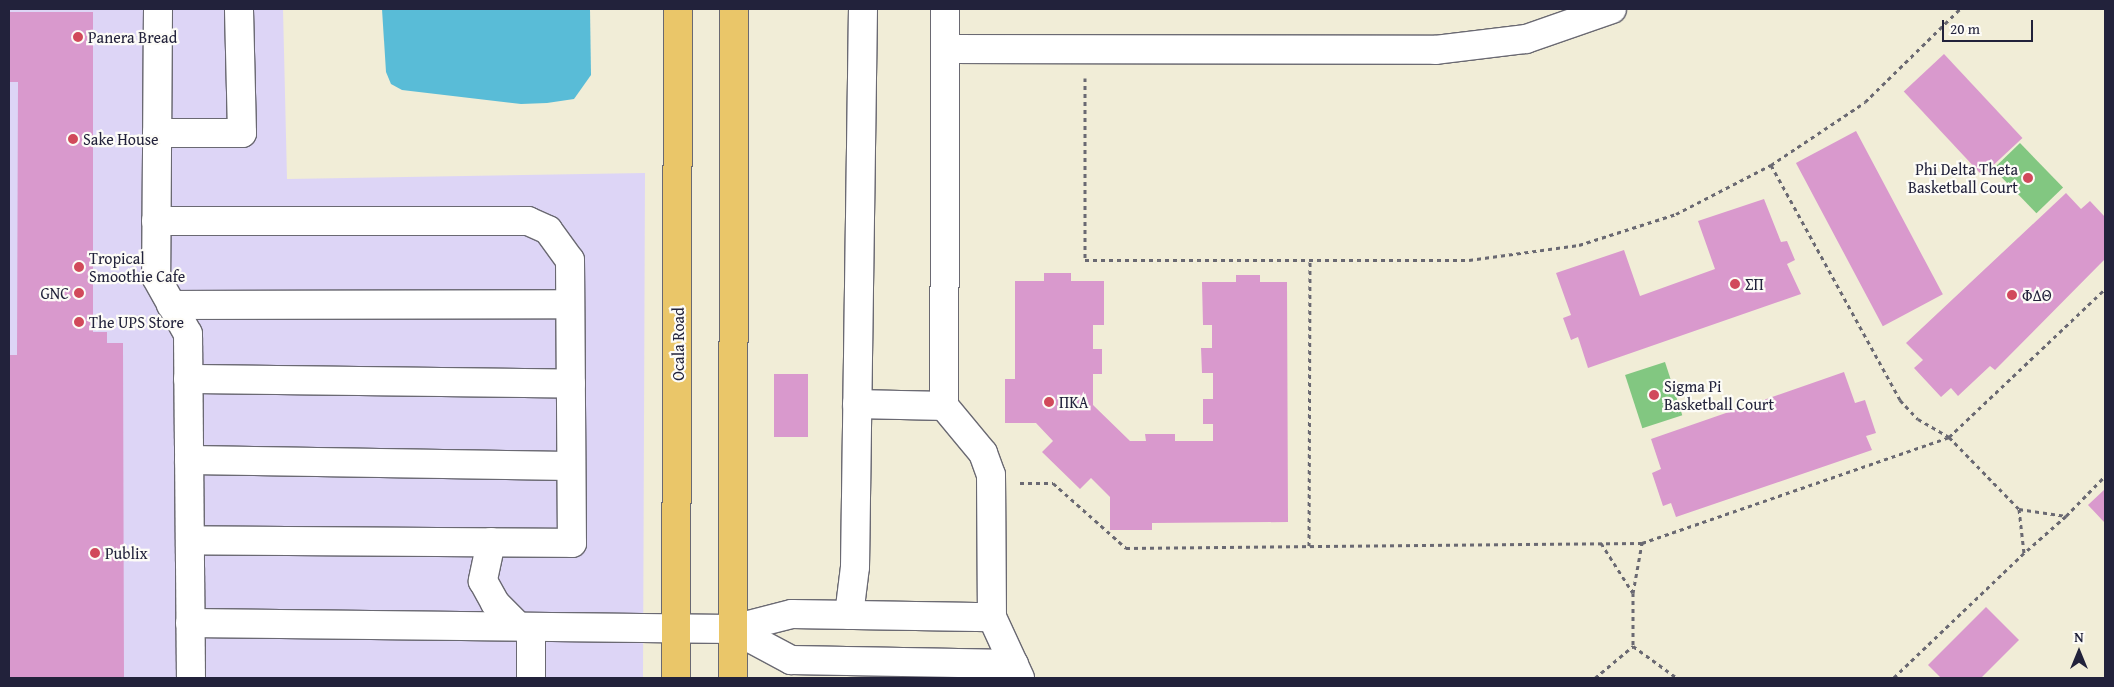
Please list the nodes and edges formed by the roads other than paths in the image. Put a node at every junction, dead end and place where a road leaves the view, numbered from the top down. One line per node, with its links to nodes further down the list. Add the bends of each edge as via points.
1 (158, 9): 9 (lane)
2 (239, 9): 9 (lane, via 242,132)
3 (678, 9): 25 (main road, Ocala Road)
4 (734, 9): 26 (main road)
5 (863, 9): 15 (lane)
6 (945, 9): 8 (lane)
7 (1612, 9): 8 (lane, via 1526,40 1435,50)
8 (945, 49): 16 (lane)
9 (157, 133): 10 (lane)
10 (156, 220): 11 (lane, via 156,277); 12 (lane, via 528,220 548,230 570,260)
11 (171, 304): 12 (lane); 13 (lane, via 188,334)
12 (570, 304): 14 (lane)
13 (188, 379): 14 (lane); 17 (lane)
14 (571, 384): 18 (lane)
15 (857, 404): 16 (lane); 21 (lane, via 855,566)
16 (944, 406): 22 (lane, via 983,453 991,475)
17 (189, 460): 18 (lane); 19 (lane)
18 (571, 466): 20 (lane, via 572,543)
19 (190, 540): 20 (lane); 23 (lane)
20 (491, 542): 24 (lane, via 483,581 495,603)
21 (849, 615): 22 (lane); 26 (lane, via 792,614)
22 (992, 617): 27 (lane)
23 (190, 623): 24 (lane); 28 (lane)
24 (524, 627): 25 (lane); 29 (lane)
25 (676, 628): 26 (lane); 30 (main road, Ocala Road)
26 (733, 629): 27 (lane, via 791,660); 31 (main road)
27 (1017, 671)
28 (191, 678)
29 (531, 678)
30 (676, 678)
31 (733, 678)

